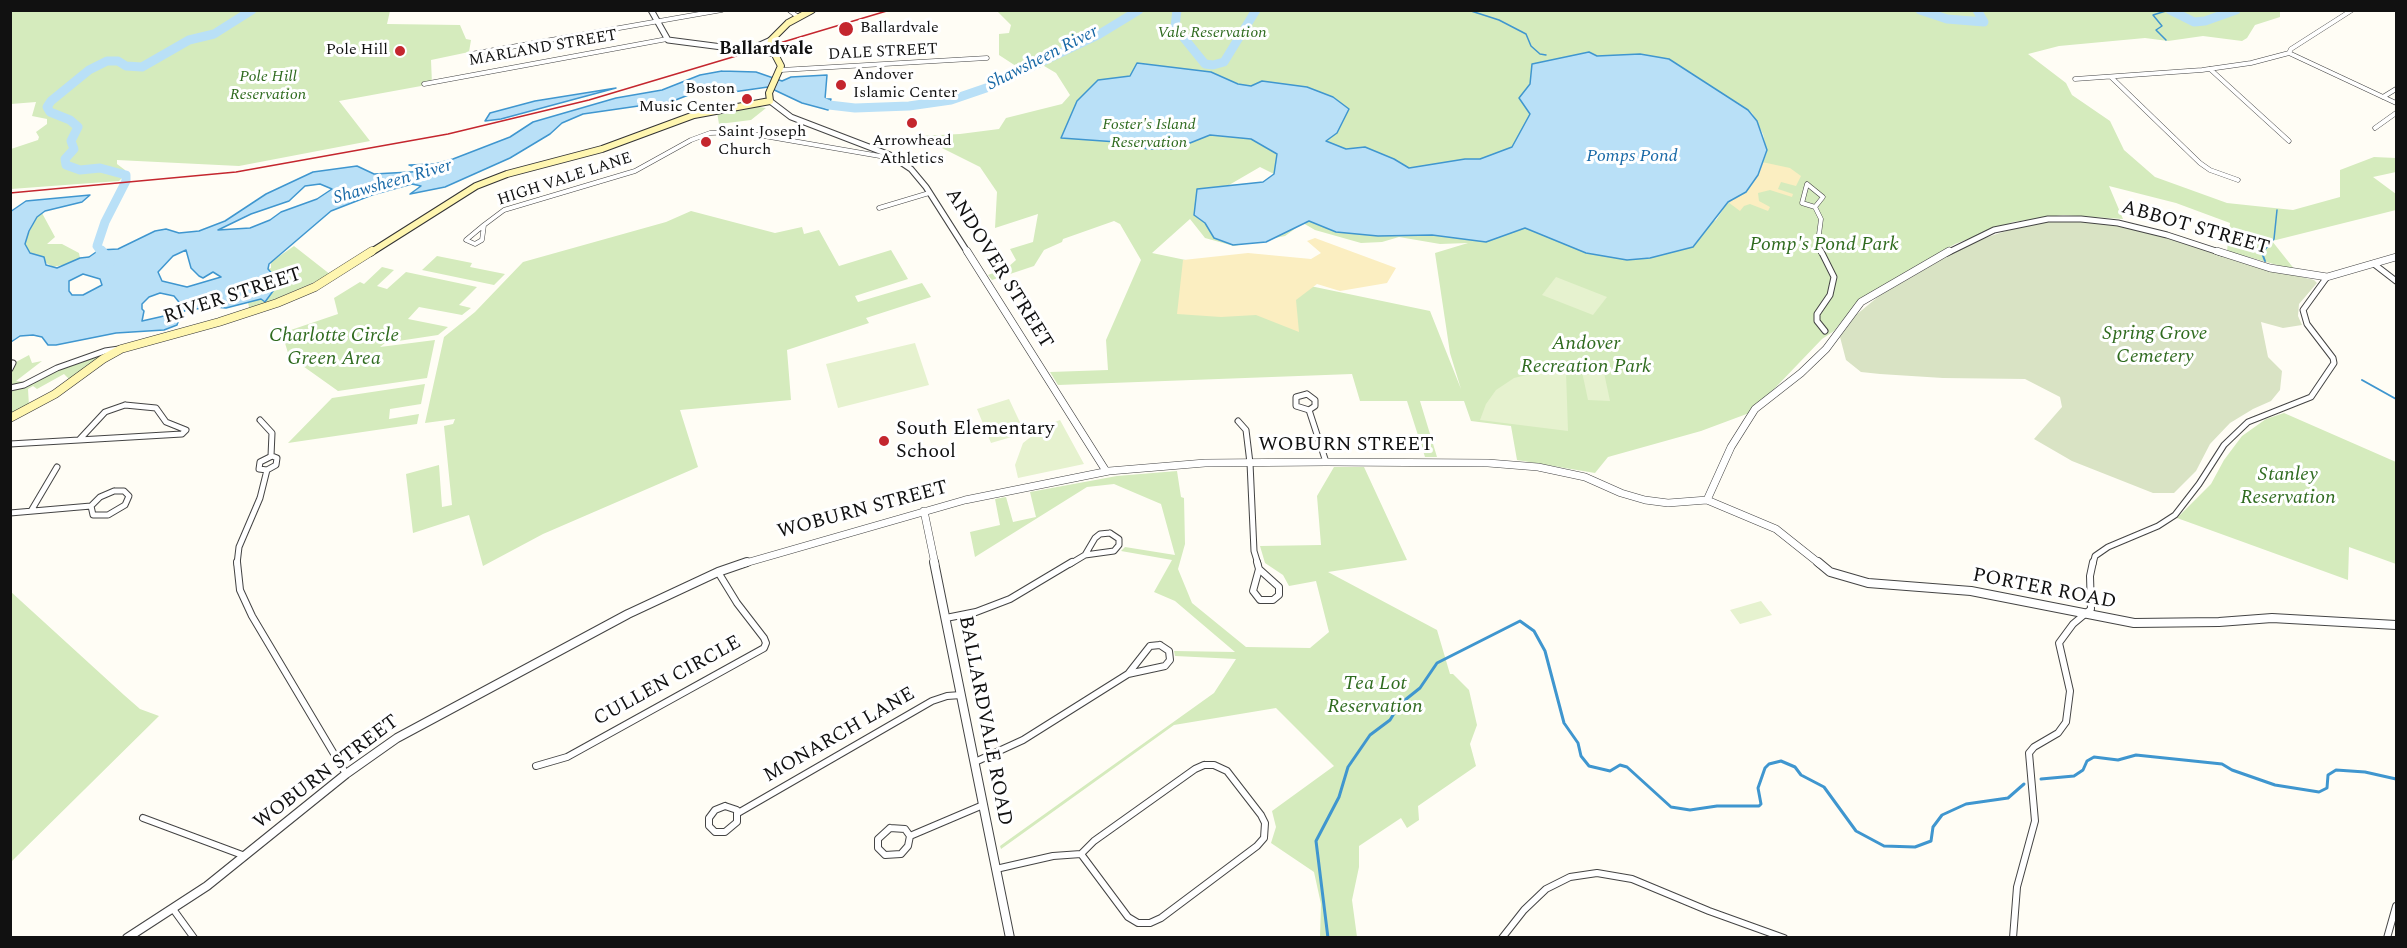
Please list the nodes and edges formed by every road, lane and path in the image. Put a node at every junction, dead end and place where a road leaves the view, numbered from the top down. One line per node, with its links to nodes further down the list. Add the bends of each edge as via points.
1 (651, 10): 8 (street)
2 (722, 10): 6 (street)
3 (789, 10): 7 (street)
4 (812, 10): 7 (main road)
5 (2352, 10): 12 (street)
6 (698, 12): 8 (street)
7 (798, 17): 10 (main road)
8 (657, 22): 9 (street); 13 (street)
9 (667, 39): 11 (street); 20 (street, MARLAND STREET)
10 (771, 40): 11 (street); 14 (main road)
11 (749, 50): 14 (street)
12 (2289, 53): 16 (street); 22 (street)
13 (471, 54)
14 (776, 54): 17 (main road)
15 (987, 58): 17 (street, DALE STREET)
16 (2210, 69): 18 (street); 27 (street)
17 (781, 70): 23 (main road, via 771,89)
18 (2110, 76): 19 (street); 29 (street, via 2200,163)
19 (2075, 79)
20 (424, 84)
21 (2397, 90): 22 (street)
22 (2383, 97): 24 (street)
23 (770, 101): 28 (street, ANDOVER STREET, via 801,122); 39 (main road, RIVER STREET, via 694,115 602,149 498,177 476,186 305,292 219,322)
24 (2397, 103)
25 (2397, 113): 26 (street)
26 (2375, 129)
27 (2289, 141)
28 (898, 159): 30 (street, ANDOVER STREET); 33 (street, HIGH VALE LANE, via 741,132 717,132 697,137 635,171 504,210)
29 (2238, 180)
30 (929, 193): 32 (street); 52 (street, ANDOVER STREET)
31 (1815, 207): 31 (street, via 1802,203 1810,184 1822,197); 38 (street, via 1821,219 1820,250 1834,277 1830,295 1816,314)
32 (879, 208)
33 (484, 225): 33 (street, HIGH VALE LANE, via 479,243 466,240)
34 (2397, 257): 35 (street, ABBOT STREET)
35 (2374, 264): 36 (street, ABBOT STREET); 37 (street)
36 (2327, 277): 53 (street, ABBOT STREET, via 2270,268 2118,223 2048,219 1994,230 1958,246 1861,302 1827,349 1755,409 1739,432); 61 (street, via 2303,310 2307,324 2333,358 2322,382 2308,400 2266,413 2237,431 2168,521 2095,556 2090,576 2091,609)
37 (2397, 281)
38 (1825, 331)
39 (121, 349): 40 (street, via 105,351); 42 (main road, RIVER STREET, via 49,398)
40 (10, 388)
41 (1308, 410): 48 (street)
42 (10, 418)
43 (260, 420): 47 (street, via 273,436)
44 (1238, 421): 49 (street, via 1246,430)
45 (79, 440): 45 (street, via 182,434 186,431 166,422 156,408 131,405 105,412); 46 (street)
46 (10, 444)
47 (271, 456): 51 (street, via 278,462); 51 (street, via 258,464 260,470)
48 (1326, 462): 49 (street, WOBURN STREET); 53 (street, WOBURN STREET, via 1538,467 1585,477 1645,500)
49 (1250, 463): 52 (street, WOBURN STREET); 59 (street, via 1254,551)
50 (57, 467): 55 (street)
51 (267, 470): 68 (street, via 239,547 240,590)
52 (1106, 471): 56 (street, WOBURN STREET)
53 (1707, 500): 61 (street, PORTER ROAD, via 1764,522 1824,569 1850,579 1971,591)
54 (91, 506): 54 (street, via 93,515 108,515 122,508 129,496 124,491 111,492 100,496); 55 (street)
55 (31, 511): 57 (street)
56 (924, 511): 60 (street, WOBURN STREET); 62 (street, BALLARDVALE ROAD)
57 (10, 513)
58 (1084, 555): 58 (street, via 1111,552 1118,547 1119,539 1110,533 1100,534); 62 (street, via 1010,598 976,612)
59 (1259, 569): 59 (street, via 1253,593 1260,600 1273,600 1280,593 1279,587)
60 (718, 572): 67 (street, CULLEN CIRCLE, via 764,638 764,648 567,757); 68 (street, WOBURN STREET, via 608,623 451,707)
61 (2084, 614): 63 (street, PORTER ROAD, via 2153,624 2272,618); 83 (street, via 2060,644 2070,691 2066,722 2058,733 2029,753 2036,821 2017,887)
62 (946, 618): 65 (street, BALLARDVALE ROAD)
63 (2397, 625)
64 (1128, 674): 64 (street, via 1165,666 1170,660 1169,651 1160,645 1149,646); 66 (street, via 1023,740)
65 (961, 695): 66 (street, BALLARDVALE ROAD); 70 (street, MONARCH LANE, via 933,701)
66 (975, 762): 69 (street, BALLARDVALE ROAD)
67 (537, 766)
68 (346, 774): 74 (street, WOBURN STREET)
69 (984, 805): 72 (street); 75 (street, BALLARDVALE ROAD)
70 (738, 813): 70 (street, MONARCH LANE, via 729,806 720,807 710,818 709,826 720,833 730,830)
71 (143, 818): 74 (street)
72 (910, 836): 72 (street, via 900,827 890,828 878,838 878,848 885,855 901,854)
73 (1081, 854): 73 (street, via 1204,765 1227,771 1265,823 1264,838 1257,846 1150,923 1138,923 1128,917); 75 (street)
74 (245, 856): 77 (street, WOBURN STREET)
75 (996, 869): 80 (street, BALLARDVALE ROAD)
76 (2397, 906): 84 (street)
77 (173, 909): 78 (street, WOBURN STREET); 79 (street)
78 (127, 938)
79 (194, 938)
80 (1010, 938)
81 (1502, 938): 82 (street, via 1546,889 1570,877 1597,873 1639,881)
82 (1784, 938)
83 (2013, 938)
84 (2387, 938)

